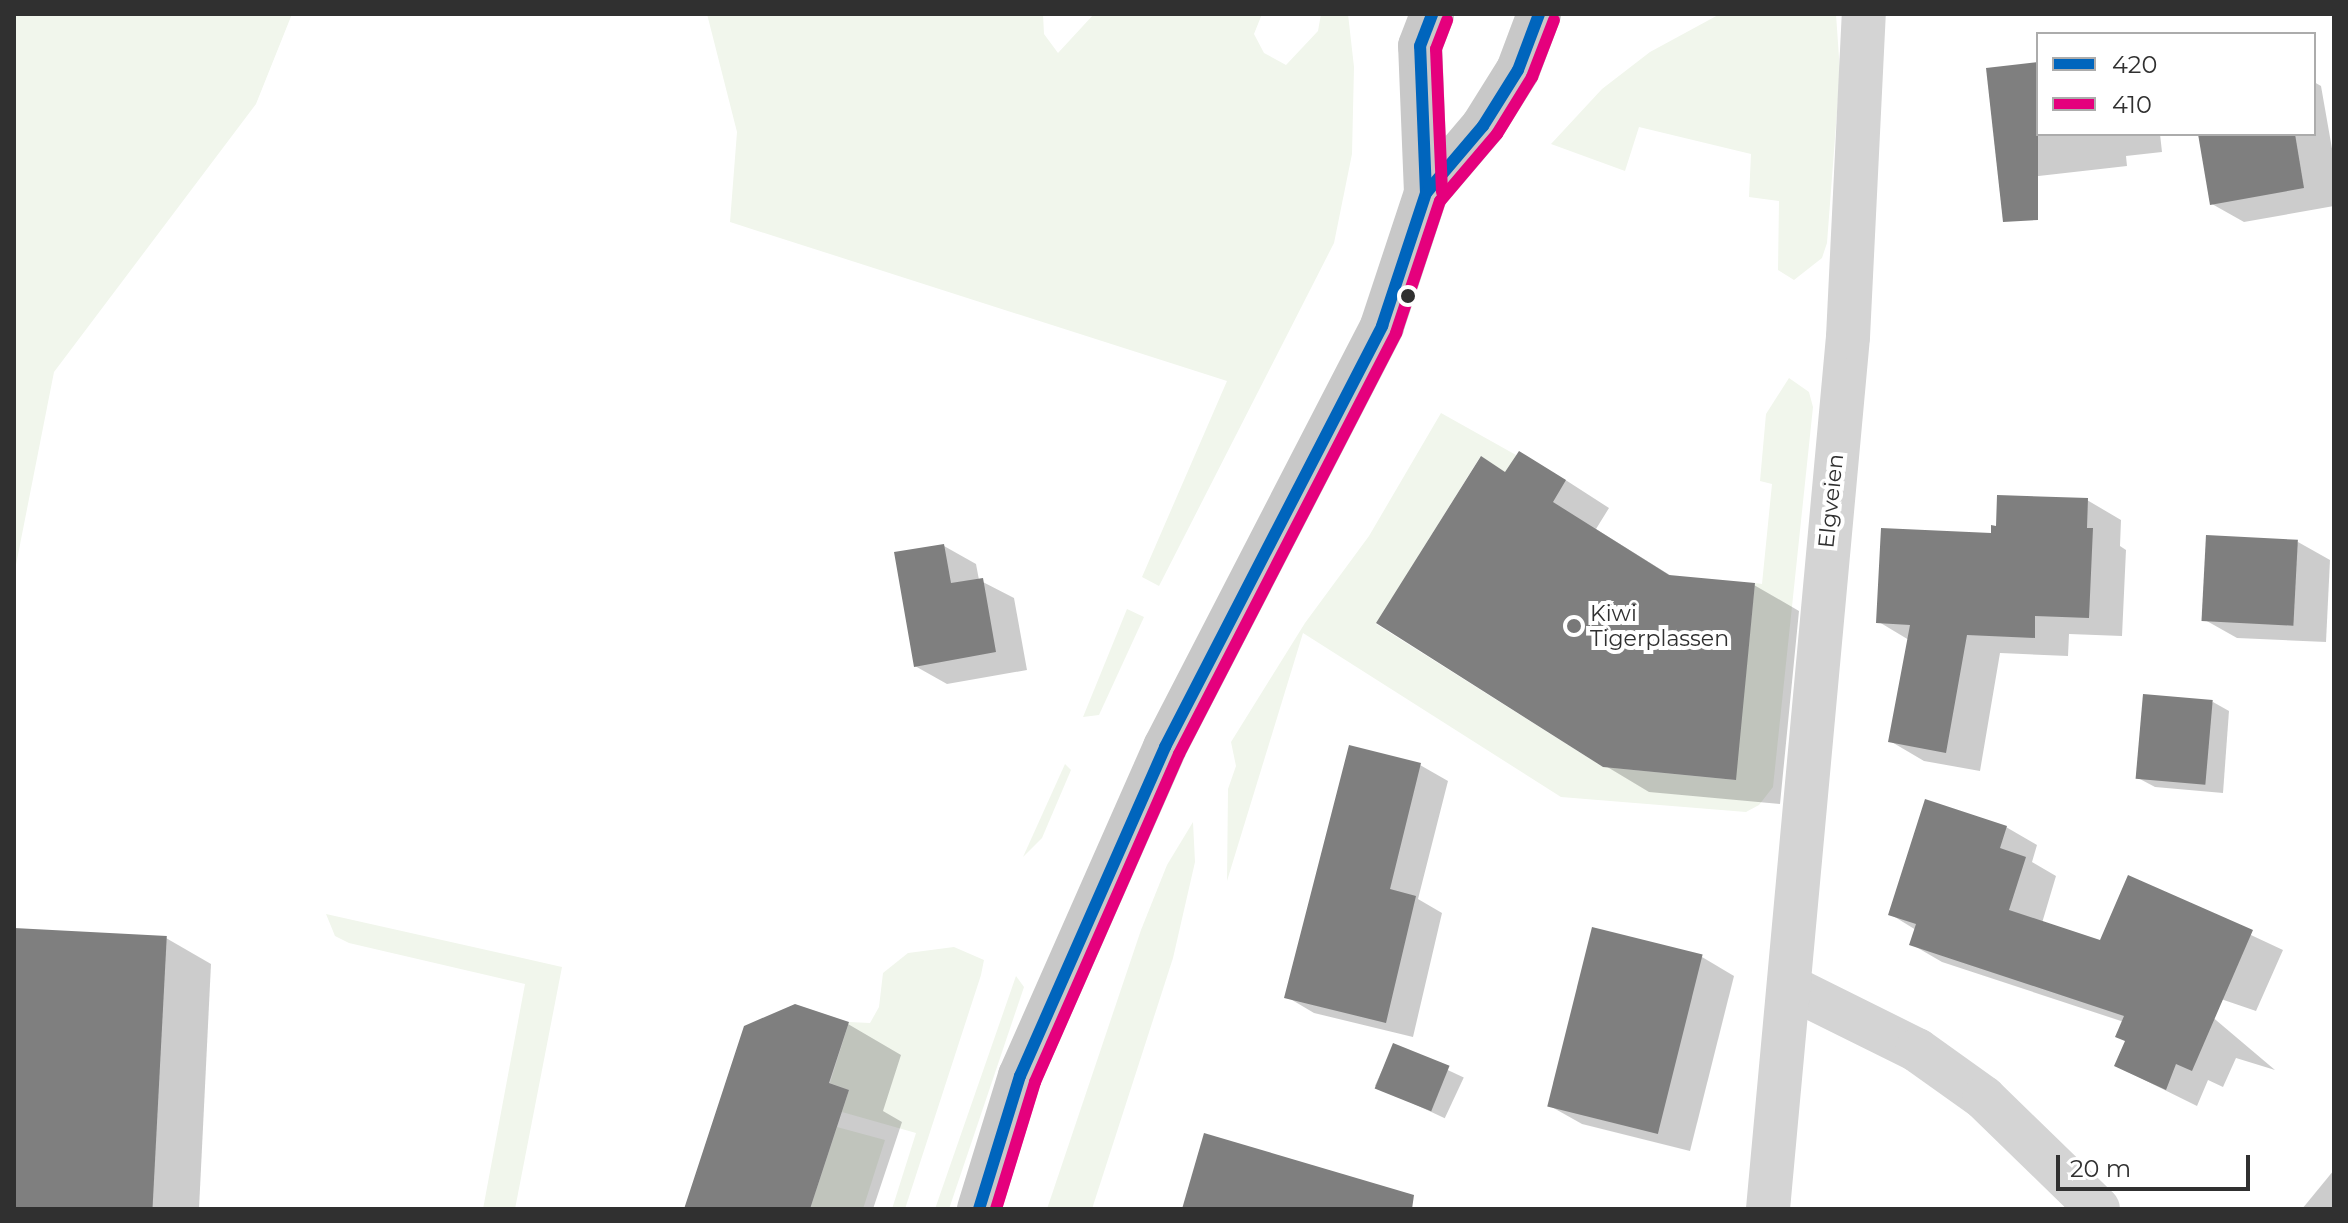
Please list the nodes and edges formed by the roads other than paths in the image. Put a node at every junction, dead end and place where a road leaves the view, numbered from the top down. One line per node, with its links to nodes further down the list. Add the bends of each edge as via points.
1 (1432, 14): 4 (main road, via 1420,46)
2 (1539, 14): 4 (main road, via 1518,70 1483,126)
3 (1864, 14): 5 (street, Elgveien, via 1848,337 1808,731)
4 (1426, 193): 6 (main road, via 1382,326 1165,747 1075,945 1020,1076)
5 (1790, 987): 7 (street, Elgveien); 8 (street, via 1917,1050 1984,1098)
6 (979, 1209)
7 (1768, 1209)
8 (2098, 1209)

